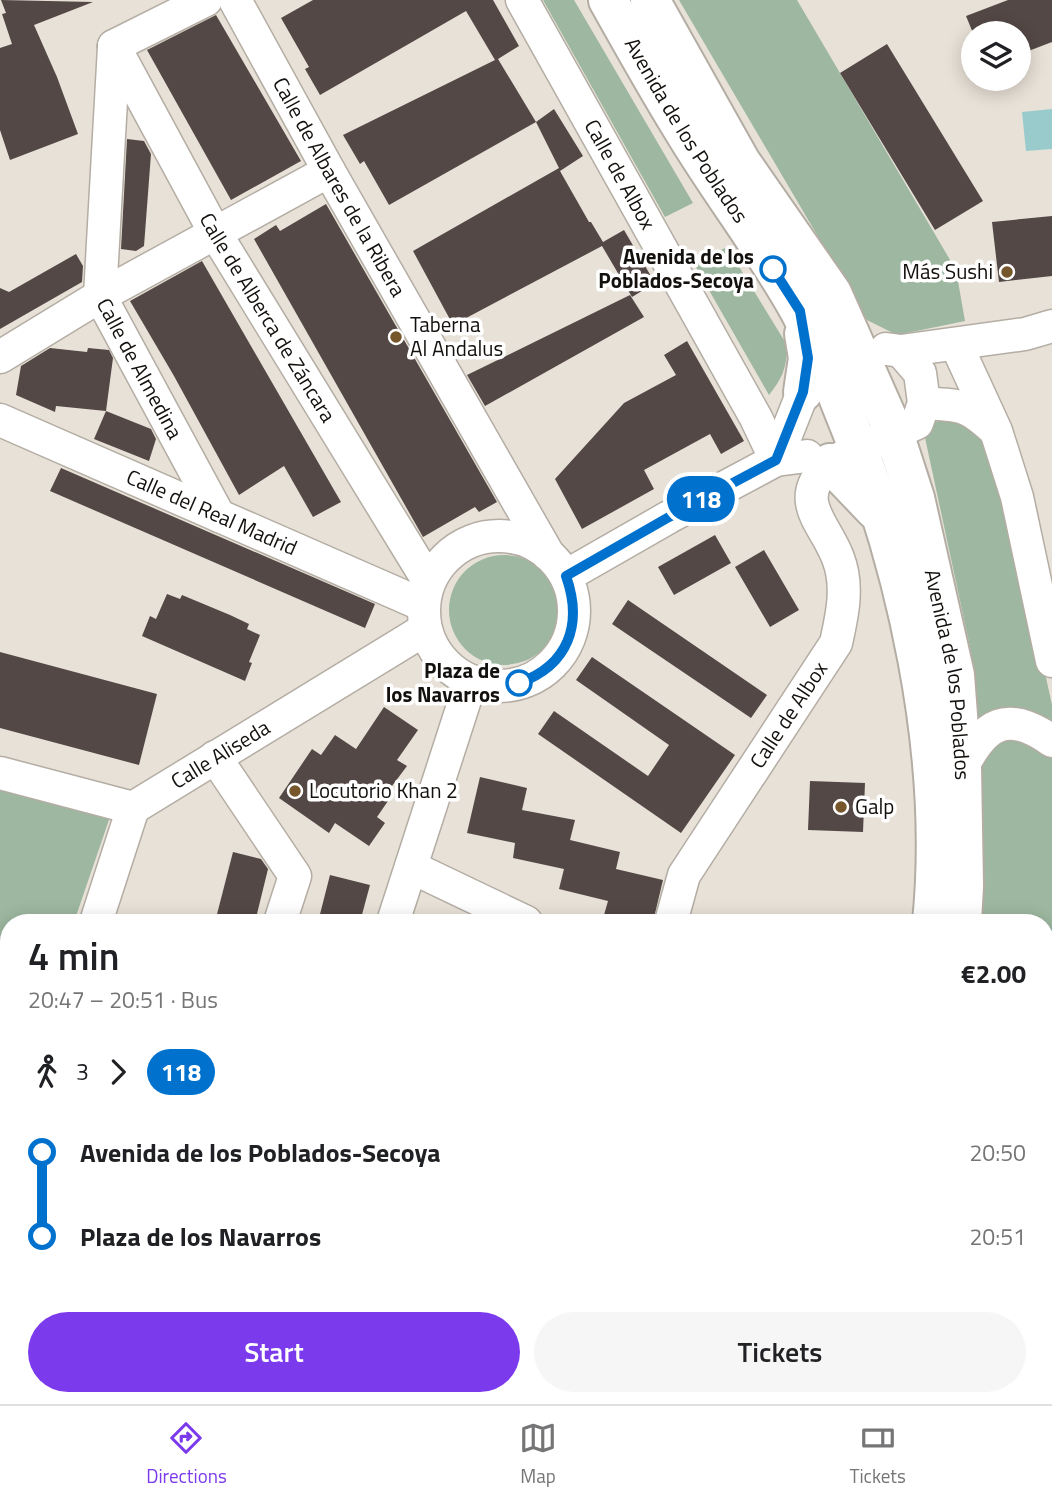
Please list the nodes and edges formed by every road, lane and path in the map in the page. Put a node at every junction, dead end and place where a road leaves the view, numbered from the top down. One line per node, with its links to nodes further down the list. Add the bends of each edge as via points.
1 (206, 0): 6 (street)
2 (235, 0): 7 (street, Calle de Albares de la Ribera)
3 (522, 0): 20 (street, Calle de Albox)
4 (608, 0): 10 (main road, Avenida de los Poblados, via 681,128)
5 (650, 0): 10 (main road, Avenida de los Poblados)
6 (114, 46): 8 (street, Calle de Alberca de Záncara); 9 (street, Calle de Almedina)
7 (329, 171): 8 (street); 22 (street, Calle de Albares de la Ribera)
8 (214, 231): 9 (street); 23 (street, Calle de Alberca de Záncara)
9 (100, 296): 13 (street); 21 (street, Calle de Almedina)
10 (816, 302): 14 (main road, via 858,328); 14 (main road, via 808,358)
11 (1038, 330): 12 (street); 15 (street, via 987,358)
12 (956, 344): 14 (street); 15 (street)
13 (0, 357)
14 (845, 372): 17 (main road); 19 (main road); 19 (street, via 795,442); 20 (street)
15 (974, 383): 17 (street); 18 (street)
16 (0, 420): 21 (street, Calle del Real Madrid)
17 (912, 420): 18 (street, via 961,405); 19 (street); 28 (main road, Avenida de los Poblados, via 915,498 955,675)
18 (996, 432): 24 (street, via 1017,496)
19 (832, 456): 20 (street); 36 (street, Calle de Albox, via 813,488 811,503 839,559 845,604 835,643 684,875); 37 (main road, Avenida de los Poblados, via 882,517 917,654 931,760 936,883)
20 (776, 460): 22 (street, via 669,517)
21 (219, 516): 23 (street, Calle del Real Madrid)
22 (557, 565): 23 (street, via 528,541 505,535 481,537 459,546 441,562); 25 (street, via 573,595 574,616 562,653 536,677 514,685 492,687)
23 (425, 606): 25 (street, via 437,654); 27 (street, Calle Aliseda)
24 (1052, 661)
25 (471, 681): 31 (street)
26 (1052, 741): 28 (street, via 1019,724 997,725 975,744)
27 (215, 757): 30 (street, Calle Aliseda); 33 (street, via 295,876)
28 (962, 768): 38 (main road, Avenida de los Poblados)
29 (0, 773): 30 (street)
30 (133, 808): 32 (street)
31 (411, 867): 34 (street); 35 (street)
32 (99, 914)
33 (283, 914)
34 (396, 914)
35 (509, 914)
36 (673, 914)
37 (933, 914)
38 (962, 914)

